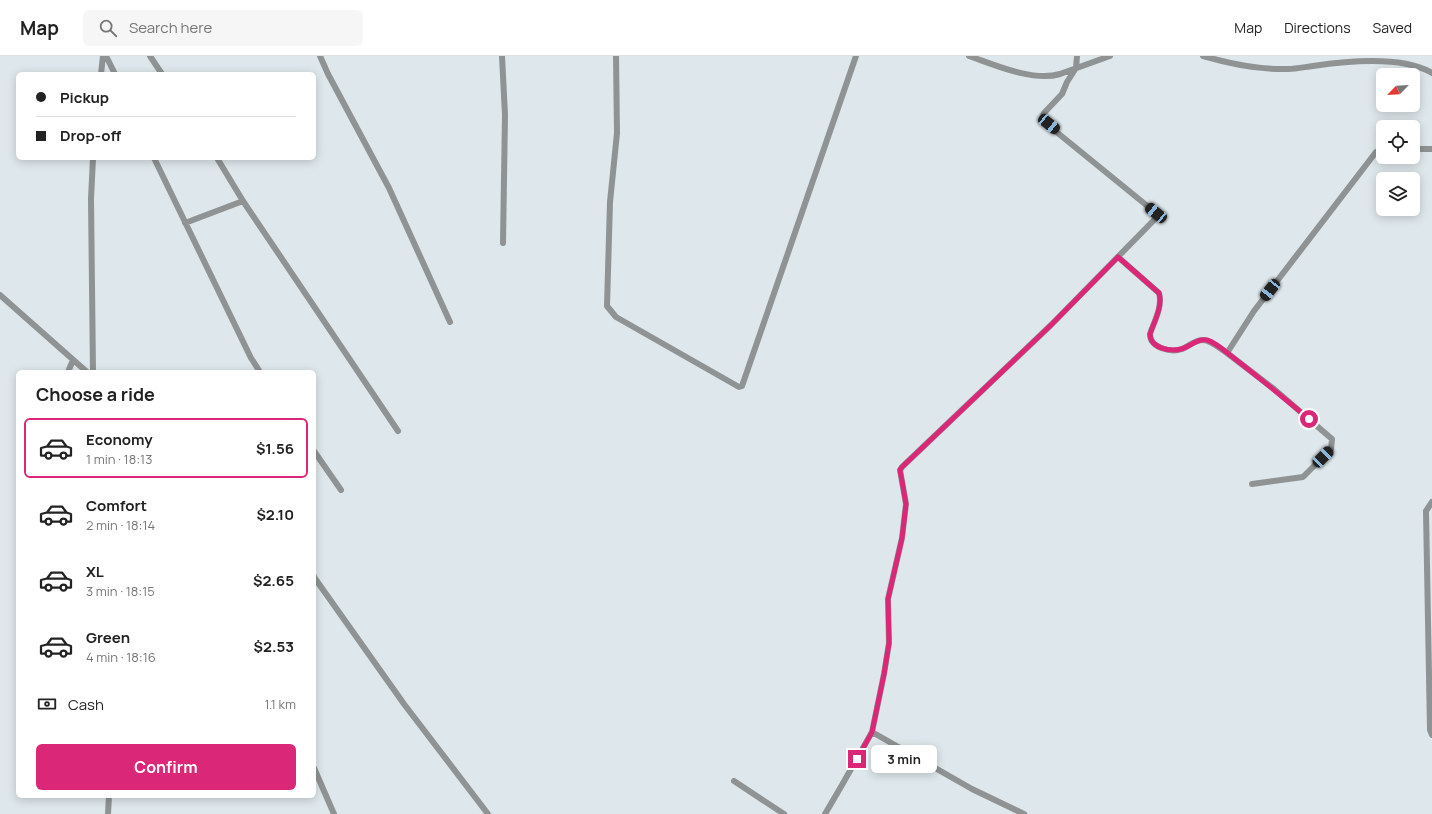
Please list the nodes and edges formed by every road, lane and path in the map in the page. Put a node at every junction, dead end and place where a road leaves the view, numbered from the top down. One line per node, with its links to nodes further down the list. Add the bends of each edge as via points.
1 (103, 56): 13 (street)
2 (106, 56): 14 (street)
3 (150, 56): 15 (street)
4 (320, 56): 28 (street, via 389,188)
5 (502, 56): 25 (street, via 505,115)
6 (616, 56): 7 (street, via 616,133 610,202 607,306 616,317 739,387 742,386)
7 (856, 56)
8 (969, 56): 12 (street, via 1008,69 1044,76)
9 (1077, 56): 12 (street)
10 (1110, 56): 12 (street)
11 (1204, 56): 16 (street, via 1226,63 1290,70 1366,59 1396,58 1413,62)
12 (1076, 68): 26 (street, via 1062,94 1044,113 1043,121 1157,216)
13 (101, 72)
14 (114, 72)
15 (161, 72)
16 (1432, 73)
17 (1420, 149): 18 (street)
18 (1432, 149)
19 (1376, 152): 29 (street, via 1254,311)
20 (93, 160): 33 (street)
21 (155, 160): 24 (street)
22 (218, 160): 23 (street)
23 (243, 201): 24 (street); 35 (street)
24 (185, 223): 34 (street)
25 (503, 243)
26 (1118, 257): 29 (street, via 1159,293 1160,305 1150,334 1155,344 1160,348 1177,350 1202,340); 41 (street, via 900,470 906,504 902,538 888,599 889,643)
27 (0, 295): 30 (street)
28 (450, 322)
29 (1227, 353): 37 (street, via 1332,439 1331,449 1303,477)
30 (73, 360): 31 (street); 32 (street)
31 (69, 370)
32 (85, 370)
33 (93, 370)
34 (259, 370)
35 (398, 431)
36 (316, 454): 38 (street)
37 (1252, 484)
38 (341, 490)
39 (1432, 502): 42 (street, via 1426,512)
40 (316, 580): 48 (street, via 404,704)
41 (872, 732): 50 (street); 51 (street, via 972,789)
42 (1432, 735)
43 (316, 773): 47 (street)
44 (734, 781): 49 (street)
45 (109, 798): 46 (street)
46 (108, 814)
47 (334, 814)
48 (488, 814)
49 (784, 814)
50 (825, 814)
51 (1024, 814)

